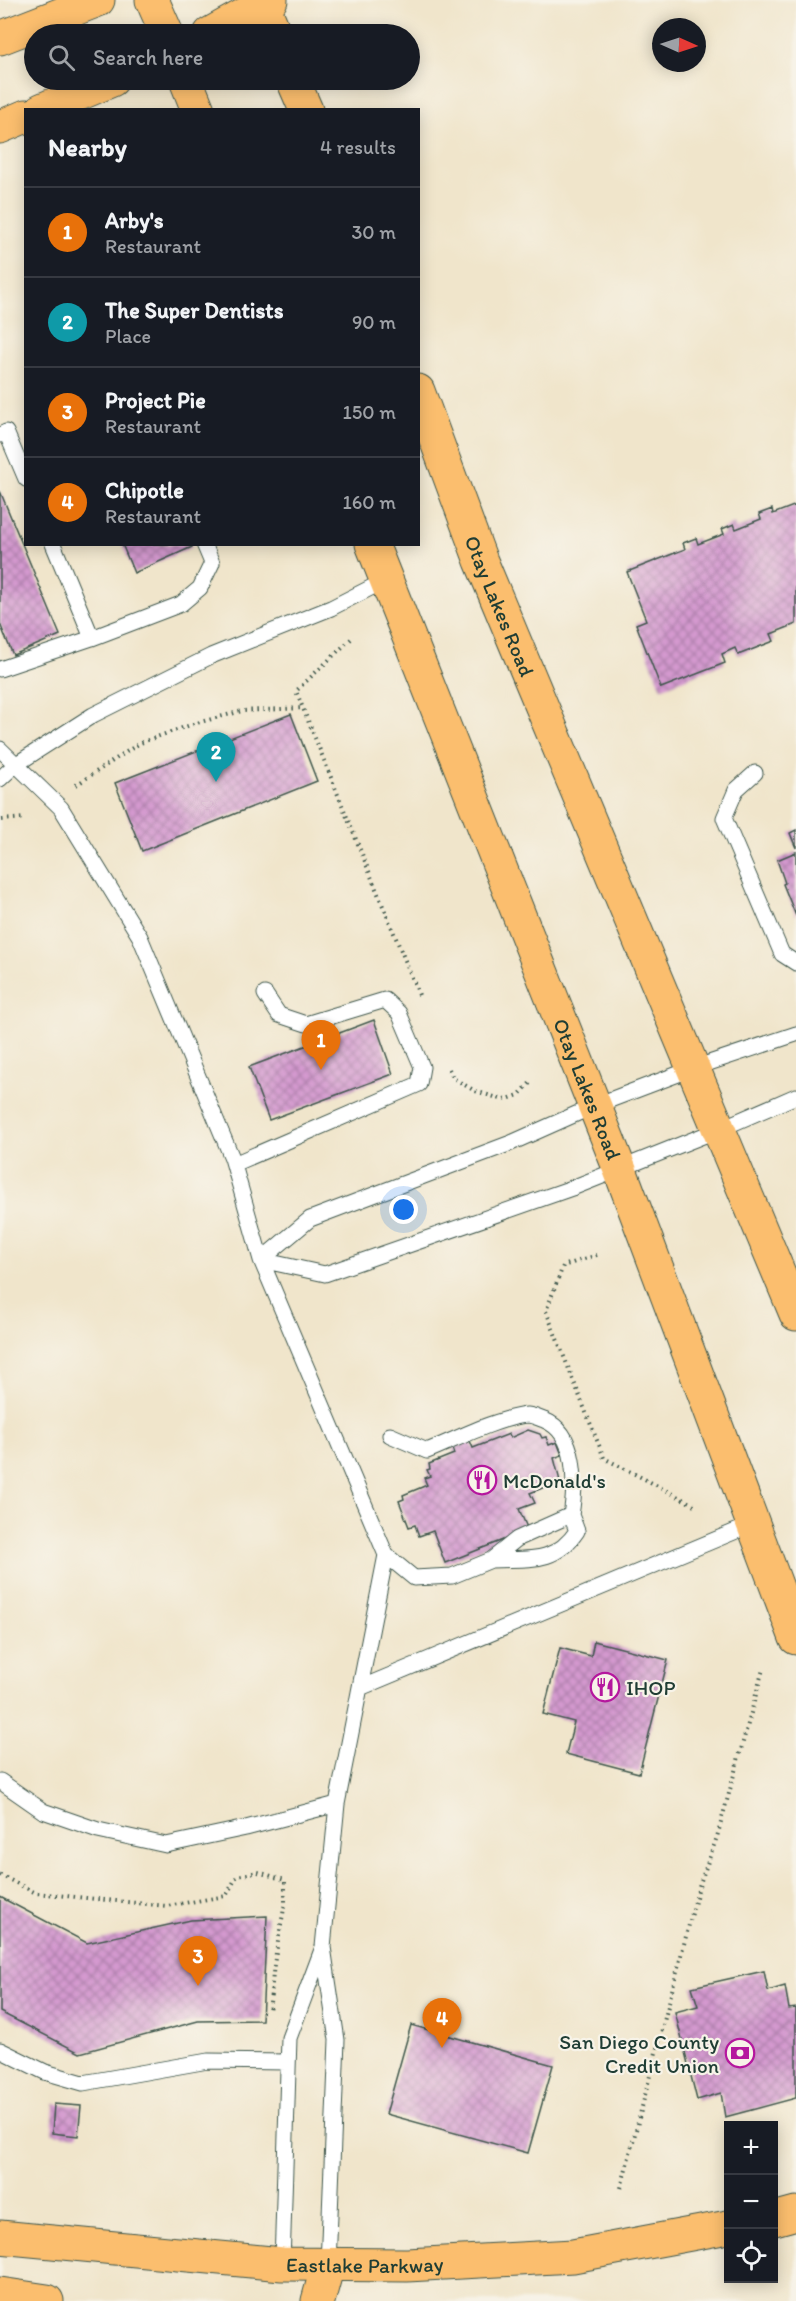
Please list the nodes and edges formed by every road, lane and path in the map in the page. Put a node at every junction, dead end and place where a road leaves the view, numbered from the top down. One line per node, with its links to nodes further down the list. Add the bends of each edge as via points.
1 (98, 0): 4 (main road)
2 (152, 0): 5 (main road)
3 (268, 10): 6 (main road)
4 (36, 24)
5 (163, 24)
6 (234, 24)
7 (24, 29): 8 (main road)
8 (0, 38)
9 (88, 90): 12 (main road)
10 (190, 90): 13 (main road)
11 (297, 90): 14 (main road)
12 (46, 108)
13 (197, 108)
14 (305, 108)
15 (24, 117): 16 (main road)
16 (0, 127)
17 (420, 396): 40 (main road, Otay Lakes Road, via 481,561)
18 (0, 435): 19 (lane, via 6,432)
19 (24, 470)
20 (54, 546): 24 (lane)
21 (205, 546): 24 (lane, via 212,563 200,588 181,604)
22 (373, 546): 23 (main road, Otay Lakes Road)
23 (386, 580): 29 (lane, via 331,609 211,656 104,709); 43 (main road, Otay Lakes Road)
24 (92, 638): 26 (lane)
25 (351, 639): 27 (path, via 297,691)
26 (0, 669)
27 (303, 708): 32 (path, via 242,711 193,724 140,743); 37 (path)
28 (0, 748): 29 (lane)
29 (15, 765): 31 (lane); 45 (lane, via 61,808 140,937)
30 (755, 773): 35 (lane, via 736,790 724,818 782,954)
31 (0, 779)
32 (76, 785)
33 (25, 818): 34 (path)
34 (2, 820)
35 (796, 963)
36 (265, 994): 45 (lane, via 279,1015 306,1024 385,1000 399,1013 422,1067 419,1084)
37 (422, 1002)
38 (796, 1034): 40 (lane)
39 (449, 1067): 41 (path, via 453,1078 475,1091 504,1100 519,1095)
40 (694, 1068): 43 (lane); 44 (main road, Otay Lakes Road)
41 (531, 1083)
42 (796, 1096): 44 (lane)
43 (594, 1106): 46 (main road, Otay Lakes Road); 48 (lane, via 511,1143 310,1219)
44 (720, 1129): 46 (lane); 49 (main road, Otay Lakes Road)
45 (234, 1164): 48 (lane)
46 (620, 1170): 48 (lane, via 325,1274); 53 (main road, Otay Lakes Road)
47 (597, 1255): 51 (path, via 563,1266 546,1311 604,1458)
48 (261, 1260): 54 (lane)
49 (796, 1314)
50 (390, 1435): 52 (lane, via 427,1451 511,1418 530,1415 552,1423 565,1438 572,1462 575,1492)
51 (698, 1507)
52 (571, 1515): 55 (lane, via 517,1539); 55 (lane, via 577,1531 568,1544 550,1556)
53 (753, 1524): 56 (main road, Otay Lakes Road); 58 (lane)
54 (387, 1555): 55 (lane, via 414,1578 452,1576); 58 (lane)
55 (491, 1560)
56 (796, 1638)
57 (763, 1669): 66 (path, via 717,1837 699,1886)
58 (360, 1688): 60 (lane)
59 (0, 1781): 60 (lane, via 43,1811 99,1830 166,1845)
60 (337, 1804): 62 (lane)
61 (0, 1875): 63 (path, via 36,1893 168,1906 226,1896 237,1876 258,1872 285,1880)
62 (323, 1947): 65 (lane, via 289,2038); 72 (lane, via 337,2040)
63 (268, 2016)
64 (0, 2050): 65 (lane, via 45,2072 84,2083 208,2061)
65 (288, 2062): 71 (lane)
66 (621, 2188)
67 (796, 2213): 68 (main road)
68 (778, 2218)
69 (724, 2228): 72 (main road, Eastlake Parkway, via 573,2256)
70 (0, 2237): 71 (main road, Eastlake Parkway)
71 (282, 2264): 72 (main road, Eastlake Parkway)
72 (328, 2265): 75 (main road)
73 (0, 2294): 74 (main road)
74 (46, 2301)
75 (318, 2301)

